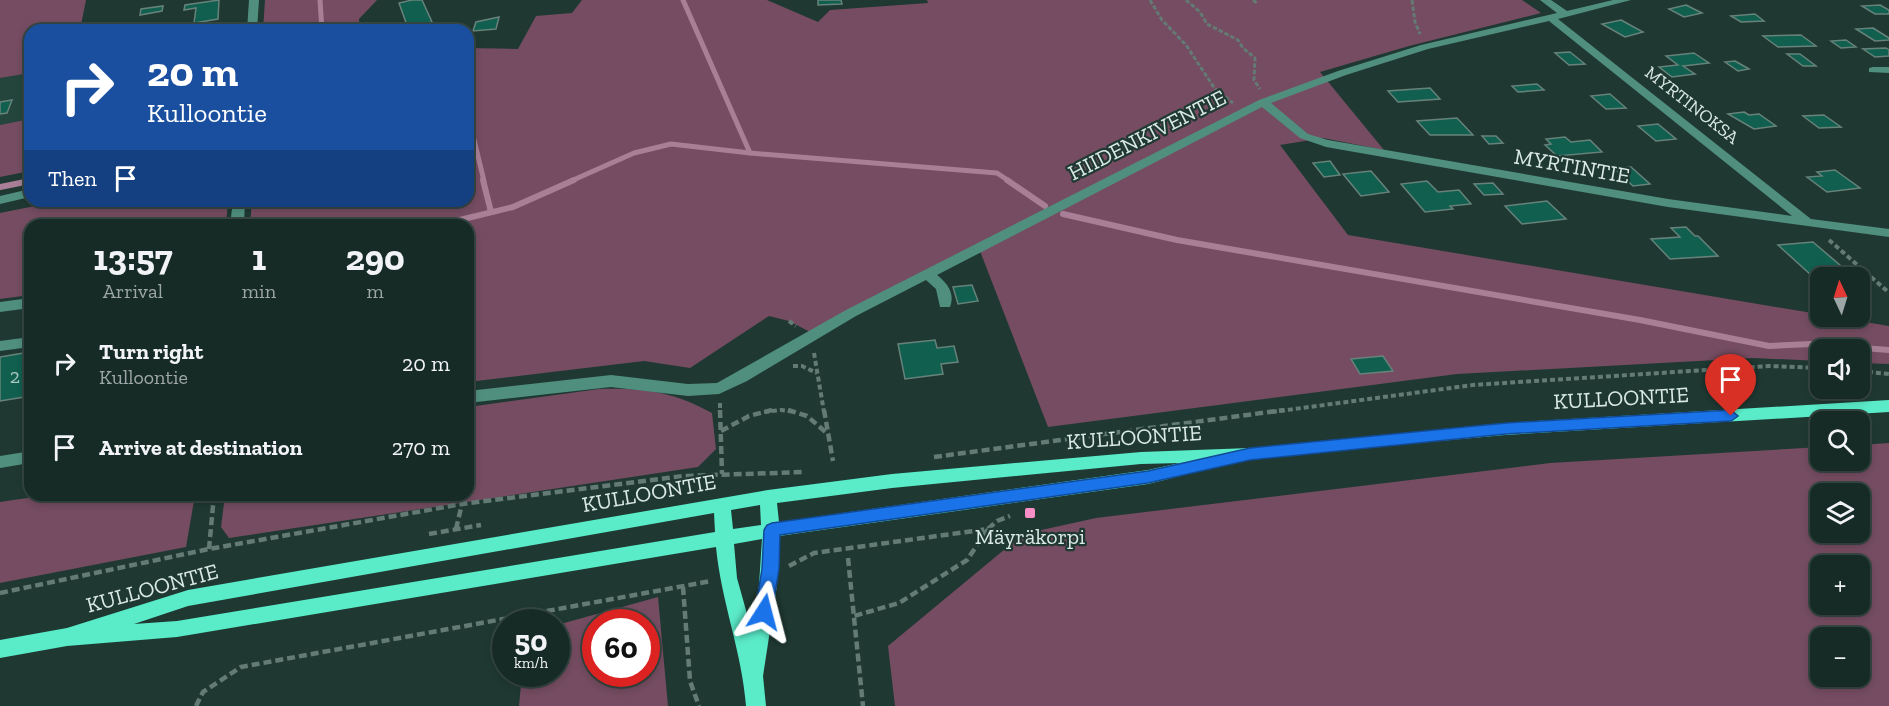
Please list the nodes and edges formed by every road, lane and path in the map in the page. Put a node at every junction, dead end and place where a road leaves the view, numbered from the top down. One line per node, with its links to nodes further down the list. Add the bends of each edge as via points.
1 (254, 0): 11 (street)
2 (1150, 0): 16 (path, via 1215,89)
3 (1186, 0): 15 (path, via 1207,24 1238,40 1255,58 1257,87)
4 (1252, 0): 8 (path)
5 (1412, 0): 12 (path)
6 (1545, 0): 9 (street)
7 (1626, 0): 9 (street, HIIDENKIVENTIE)
8 (1258, 4)
9 (1565, 14): 10 (street, HIIDENKIVENTIE)
10 (1550, 17): 12 (street, HIIDENKIVENTIE); 19 (street, MYRTINOKSA)
11 (252, 24)
12 (1425, 47): 15 (street, HIIDENKIVENTIE)
13 (1873, 70): 14 (street)
14 (1889, 70)
15 (1267, 100): 19 (street, MYRTINTIE, via 1304,136 1326,144); 21 (street, HIIDENKIVENTIE)
16 (1232, 102)
17 (24, 195): 18 (street)
18 (0, 200)
19 (1809, 224): 20 (street, MYRTINTIE); 22 (path)
20 (1889, 234)
21 (928, 274): 24 (street, via 943,287); 26 (street, HIIDENKIVENTIE)
22 (1887, 291)
23 (24, 304): 25 (street)
24 (945, 304)
25 (0, 306)
26 (810, 336): 31 (path); 33 (street, HIIDENKIVENTIE)
27 (24, 343): 28 (street)
28 (0, 346)
29 (786, 365): 31 (path, via 802,366)
30 (1870, 372): 32 (path)
31 (817, 373): 37 (path)
32 (1889, 374)
33 (719, 388): 34 (street, via 688,390 611,381); 36 (path)
34 (474, 397)
35 (1889, 406): 38 (main road, KULLOONTIE, via 1506,429)
36 (721, 431): 37 (path, via 751,414 785,410 803,414); 42 (path)
37 (829, 435): 40 (path)
38 (1250, 454): 43 (main road, KULLOONTIE, via 1141,458 892,481); 50 (main road, KULLOONTIE, via 1148,477)
39 (24, 458): 41 (street)
40 (833, 461)
41 (0, 462)
42 (722, 474)
43 (768, 497): 46 (main road, KULLOONTIE); 50 (main road)
44 (213, 501): 54 (path)
45 (462, 504): 49 (path)
46 (722, 505): 53 (main road); 60 (main road, KULLOONTIE, via 188,598)
47 (1020, 515): 51 (path, via 997,521)
48 (481, 525): 49 (path)
49 (456, 529): 52 (path)
50 (772, 530): 53 (main road, KULLOONTIE); 56 (main road)
51 (988, 530): 56 (path, via 814,553 786,568); 59 (path, via 967,560 899,603)
52 (429, 534)
53 (725, 538): 57 (main road); 60 (main road, KULLOONTIE, via 177,629)
54 (209, 549)
55 (848, 558): 59 (path)
56 (770, 569): 62 (main road)
57 (728, 578): 58 (path); 62 (main road)
58 (683, 587): 63 (path, via 241,667 203,692); 64 (path, via 690,681)
59 (854, 616): 66 (path)
60 (67, 637): 61 (main road, KULLOONTIE)
61 (0, 649)
62 (754, 678): 65 (main road)
63 (196, 706)
64 (699, 706)
65 (756, 706)
66 (863, 706)

